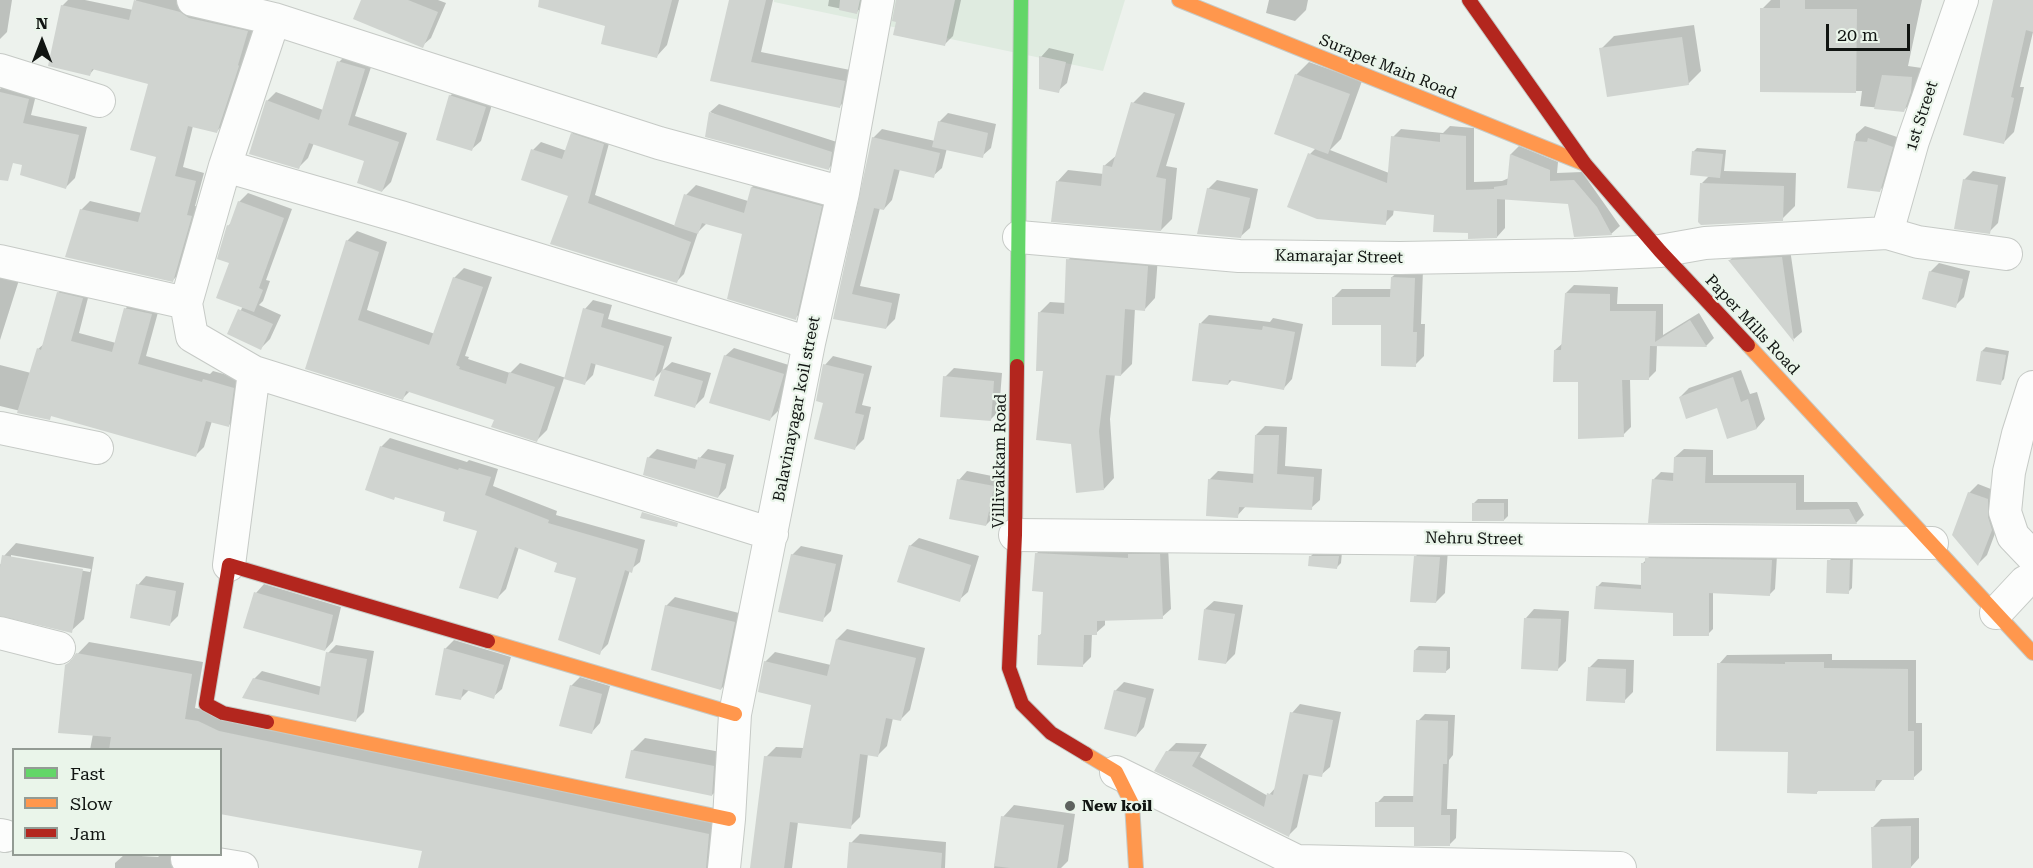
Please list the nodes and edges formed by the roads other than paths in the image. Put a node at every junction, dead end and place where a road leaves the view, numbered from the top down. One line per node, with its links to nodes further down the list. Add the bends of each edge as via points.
1 (193, 0): 7 (street)
2 (878, 0): 12 (street, Balavinayagar koil street)
3 (1022, 0): 14 (street, Villivakkam Road)
4 (1179, 0): 10 (street, Surapet Main Road)
5 (1469, 0): 10 (street, Paper Mills Road)
6 (1962, 0): 13 (street, 1st Street, via 1913,141)
7 (274, 19): 11 (street); 12 (street, via 659,143)
8 (0, 70): 9 (street)
9 (99, 101)
10 (1585, 165): 15 (street, Paper Mills Road)
11 (225, 166): 18 (street); 19 (street)
12 (843, 193): 19 (street, Balavinayagar koil street)
13 (1887, 233): 15 (street, Kamarajar Street, via 1705,243); 16 (street, Kamarajar Street, via 1918,242)
14 (1019, 237): 15 (street, Kamarajar Street, via 1239,256 1400,258); 25 (street, Villivakkam Road)
15 (1660, 251): 26 (street, Paper Mills Road)
16 (2006, 254)
17 (0, 261): 18 (street)
18 (186, 303): 20 (street, via 192,336)
19 (809, 343): 24 (street, Balavinayagar koil street)
20 (254, 372): 24 (street); 28 (street)
21 (2033, 387): 27 (street, via 2009,471 2005,512 2013,536)
22 (0, 428): 23 (street)
23 (97, 448)
24 (772, 534): 34 (street, Balavinayagar koil street)
25 (1015, 535): 26 (street, Nehru Street); 35 (street, Villivakkam Road, via 1009,668 1022,704 1051,733)
26 (1932, 543): 30 (street, Paper Mills Road)
27 (2033, 557)
28 (229, 565): 34 (street); 36 (street, via 206,704 223,713)
29 (2033, 578): 30 (street)
30 (1996, 613): 33 (street, Paper Mills Road)
31 (0, 633): 32 (street)
32 (59, 648)
33 (2033, 653)
34 (735, 714): 36 (street, Balavinayagar koil street)
35 (1116, 772): 40 (street, via 1132,804); 41 (street, via 1297,861)
36 (729, 819): 39 (street, Balavinayagar koil street)
37 (187, 859): 38 (street)
38 (242, 868)
39 (724, 868)
40 (1137, 868)
41 (1620, 868)

